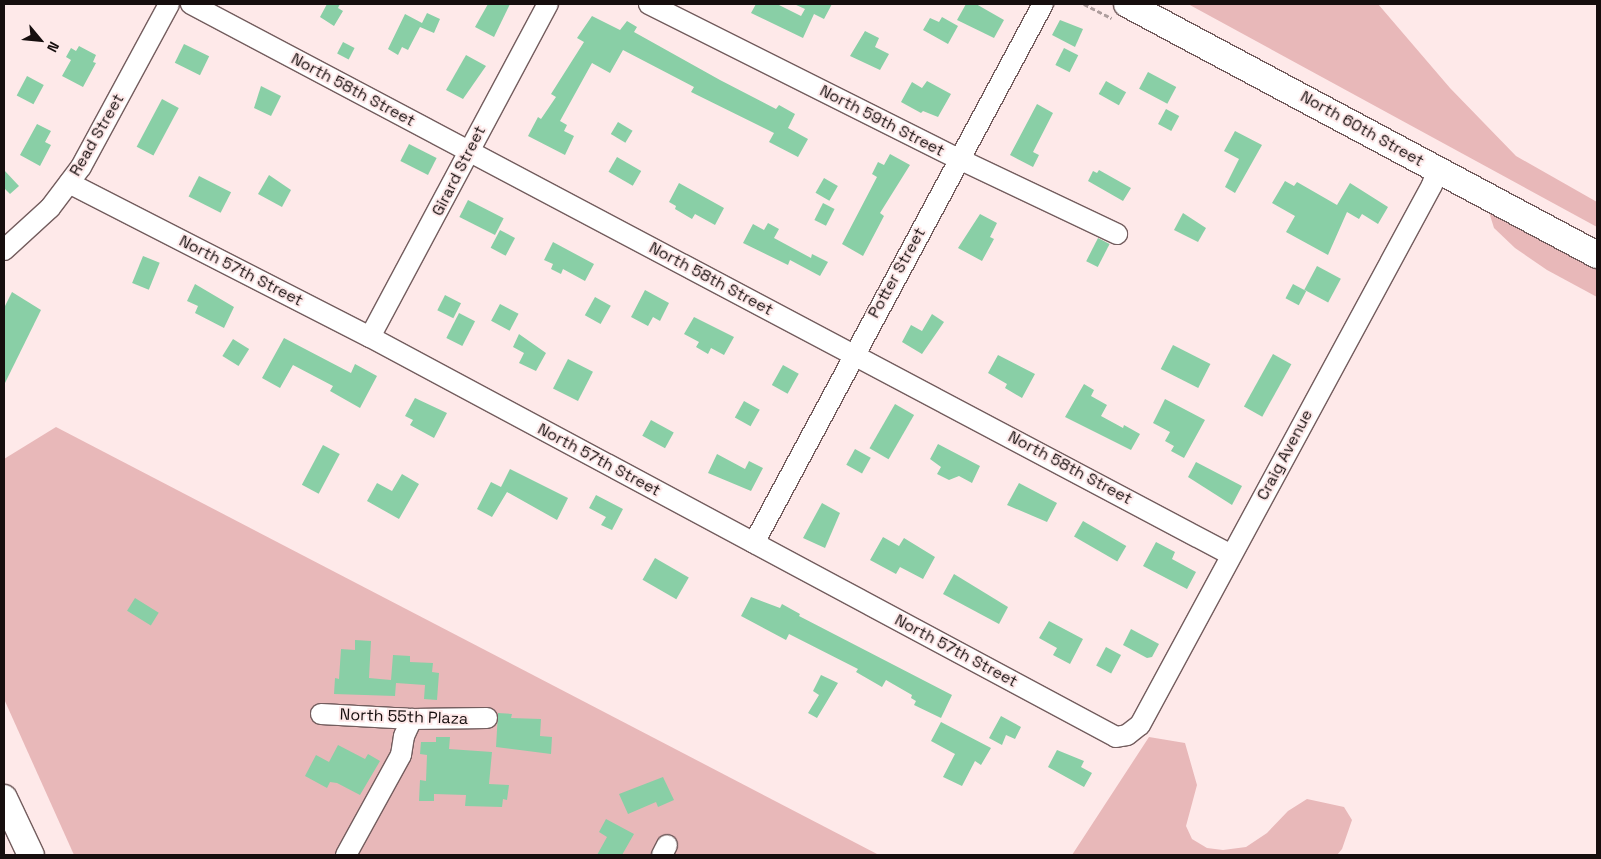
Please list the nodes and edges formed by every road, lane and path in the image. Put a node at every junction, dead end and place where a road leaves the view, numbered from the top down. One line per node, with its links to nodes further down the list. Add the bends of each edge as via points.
1 (169, 4): 10 (street, Read Street, via 81,167)
2 (191, 4): 7 (street, North 58th Street)
3 (548, 4): 7 (street, Girard Street)
4 (649, 4): 8 (street, North 59th Street)
5 (1043, 4): 8 (street, Potter Street)
6 (1127, 4): 9 (main road, North 60th Street)
7 (469, 152): 14 (street, Girard Street); 15 (street, North 58th Street)
8 (959, 160): 11 (street, North 59th Street); 15 (street, Potter Street)
9 (1437, 170): 13 (main road, North 60th Street); 17 (street, Craig Avenue)
10 (69, 183): 12 (street, Read Street, via 50,208); 14 (street, North 57th Street)
11 (1118, 234)
12 (4, 250)
13 (1597, 255)
14 (370, 337): 16 (street, North 57th Street)
15 (853, 354): 16 (street, Potter Street); 17 (street, North 58th Street)
16 (754, 542): 21 (street, North 57th Street, via 1108,735)
17 (1231, 555): 21 (street, Craig Avenue, via 1140,725)
18 (321, 714): 20 (street, North 55th Plaza)
19 (487, 718): 20 (street, North 55th Plaza)
20 (412, 719): 24 (street, via 404,736 401,756)
21 (1127, 735)
22 (4, 798): 23 (main road)
23 (31, 855)
24 (346, 855)

